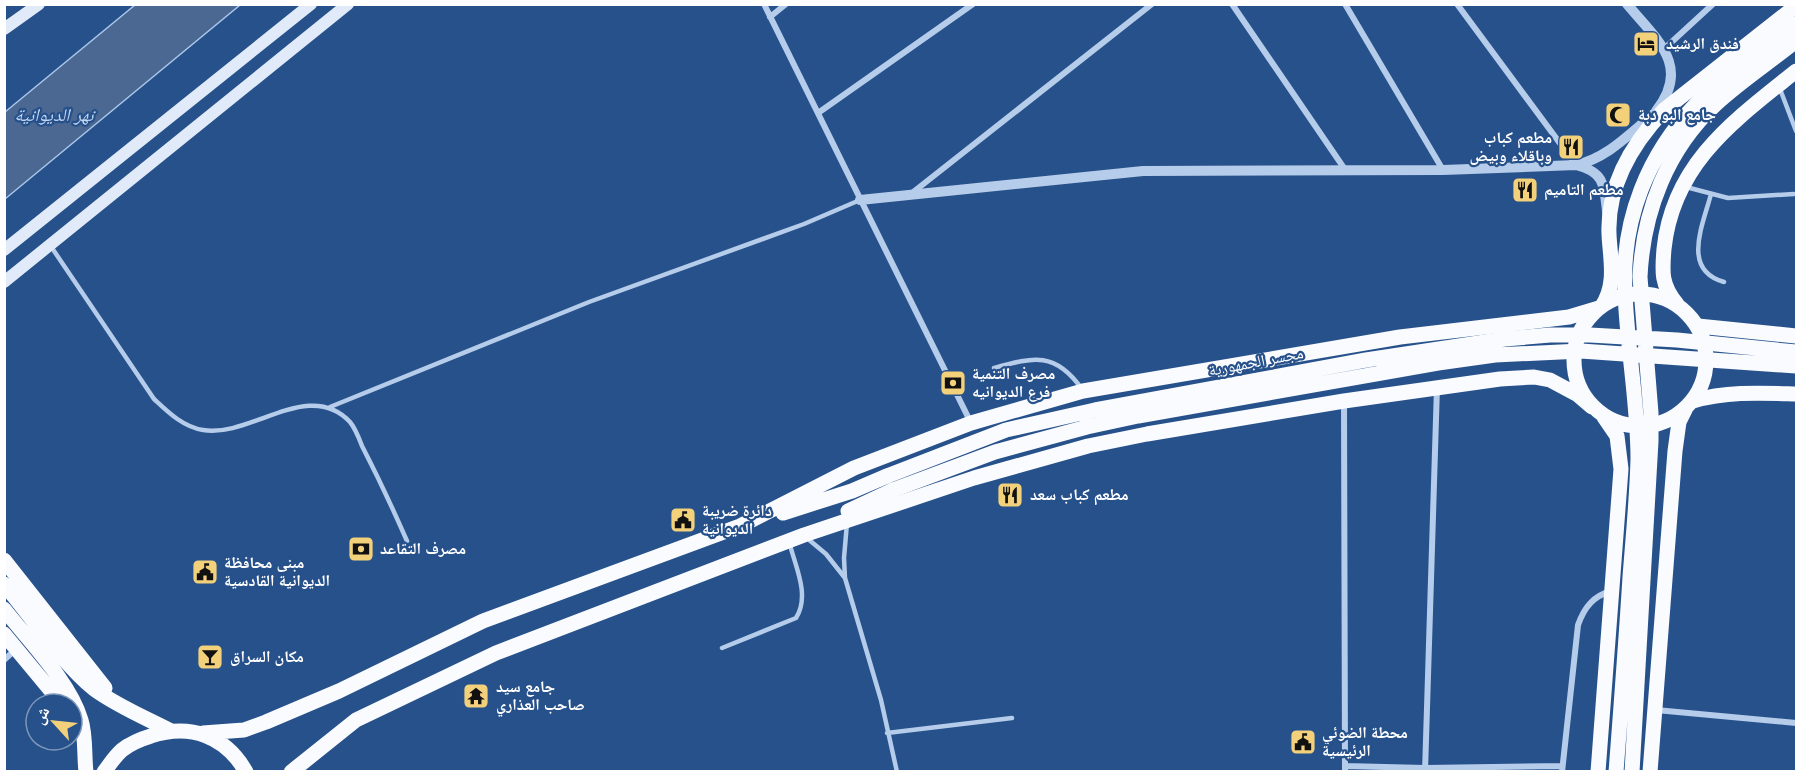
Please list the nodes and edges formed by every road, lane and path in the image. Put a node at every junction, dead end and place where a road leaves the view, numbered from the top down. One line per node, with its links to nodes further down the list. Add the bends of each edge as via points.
1 (39, 4): 16 (main road)
2 (310, 4): 36 (main road)
3 (348, 4): 35 (main road)
4 (764, 4): 14 (street)
5 (786, 4): 14 (street)
6 (973, 4): 22 (street)
7 (1152, 4): 32 (street)
8 (1232, 4): 28 (street)
9 (1345, 4): 27 (street)
10 (1457, 4): 26 (street)
11 (1627, 4): 18 (street)
12 (1713, 4): 18 (street)
13 (1797, 6): 21 (main road)
14 (770, 17): 22 (street)
15 (1797, 24): 88 (main road, bridge, via 1715,86 1683,119 1656,156 1639,193 1628,232 1624,272 1638,469)
16 (4, 29)
17 (1797, 42): 89 (main road, bridge, via 1715,105 1690,133 1660,183 1648,220 1640,277 1651,451)
18 (1664, 48): 23 (street, via 1671,65 1672,84)
19 (1797, 71): 20 (main road)
20 (1779, 85): 24 (lane); 29 (main road, via 1716,138)
21 (1677, 99): 23 (street); 25 (main road)
22 (818, 113): 33 (street)
23 (1654, 114): 25 (street); 26 (street, via 1603,155)
24 (1797, 131)
25 (1642, 135): 34 (main road, via 1618,179)
26 (1576, 165): 27 (street); 34 (street, via 1595,172 1602,182)
27 (1443, 170): 28 (street)
28 (1346, 171): 32 (street, via 1143,171)
29 (1683, 186): 30 (lane); 39 (main road, via 1669,223 1663,263 1663,281)
30 (1711, 194): 31 (lane, via 1735,198); 38 (lane, via 1699,260 1707,273)
31 (1794, 194)
32 (909, 195): 33 (street)
33 (860, 200): 51 (lane, via 589,302); 53 (street)
34 (1609, 232): 40 (main road, via 1612,282)
35 (50, 245): 37 (main road); 51 (lane, via 154,399 176,419 203,430 233,429 284,410 310,405)
36 (4, 250)
37 (4, 282)
38 (1724, 282)
39 (1677, 304): 40 (main road, via 1656,295 1634,294); 41 (main road)
40 (1601, 307): 47 (main road, via 1569,317 1389,338); 52 (main road, via 1583,327 1574,362 1579,386)
41 (1698, 326): 42 (main road); 50 (main road, via 1706,347 1706,369)
42 (1797, 336)
43 (1797, 352): 54 (main road, مجسر الجمهورية, bridge, via 1590,335 1550,335 1448,346 1038,422 1006,430)
44 (1797, 366): 54 (main road, مجسر الجمهورية, bridge, via 1581,351 1495,355 1138,416)
45 (994, 368): 47 (lane, via 1027,359 1046,360 1070,373)
46 (1437, 387): 49 (main road); 52 (main road, via 1534,377 1562,385); 81 (street)
47 (1083, 392): 53 (main road)
48 (1797, 394): 50 (main road, via 1716,395)
49 (1344, 401): 55 (main road, via 1088,446); 80 (street)
50 (1689, 405): 52 (main road, via 1666,422 1644,427 1622,424); 72 (main road, via 1679,422 1675,451)
51 (330, 407): 58 (lane, via 350,422)
52 (1597, 411): 63 (main road, via 1617,436 1620,453)
53 (970, 423): 56 (main road, via 854,468)
54 (890, 483): 56 (main road, مجسر الجمهورية); 59 (main road, مجسر الجمهورية)
55 (848, 519): 57 (main road); 61 (lane)
56 (740, 526): 76 (main road, via 483,621 266,722 244,730)
57 (804, 535): 59 (main road); 61 (lane)
58 (407, 541)
59 (784, 542): 66 (lane, via 803,593 802,609 796,618); 85 (main road, via 496,653 356,720)
60 (4, 560): 71 (main road, via 101,683)
61 (845, 578): 77 (lane)
62 (4, 584): 71 (main road, via 80,675 95,690)
63 (1611, 591): 79 (street, via 1588,606 1578,625); 87 (main road)
64 (4, 609): 70 (main road)
65 (4, 634): 67 (main road)
66 (722, 648)
67 (16, 649): 68 (street); 69 (main road)
68 (4, 660)
69 (52, 692)
70 (68, 692)
71 (124, 706): 75 (main road)
72 (1655, 710): 74 (street); 90 (main road)
73 (1012, 718): 77 (lane)
74 (1797, 723)
75 (171, 731): 76 (main road); 83 (main road, via 133,743)
76 (203, 733): 84 (main road, via 231,751)
77 (887, 733): 86 (lane)
78 (84, 741): 82 (main road)
79 (1562, 768): 81 (street)
80 (1345, 769): 81 (street)
81 (1425, 770)
82 (86, 771)
83 (104, 771)
84 (246, 771)
85 (291, 771)
86 (897, 771)
87 (1598, 771)
88 (1616, 771)
89 (1632, 771)
90 (1650, 771)

